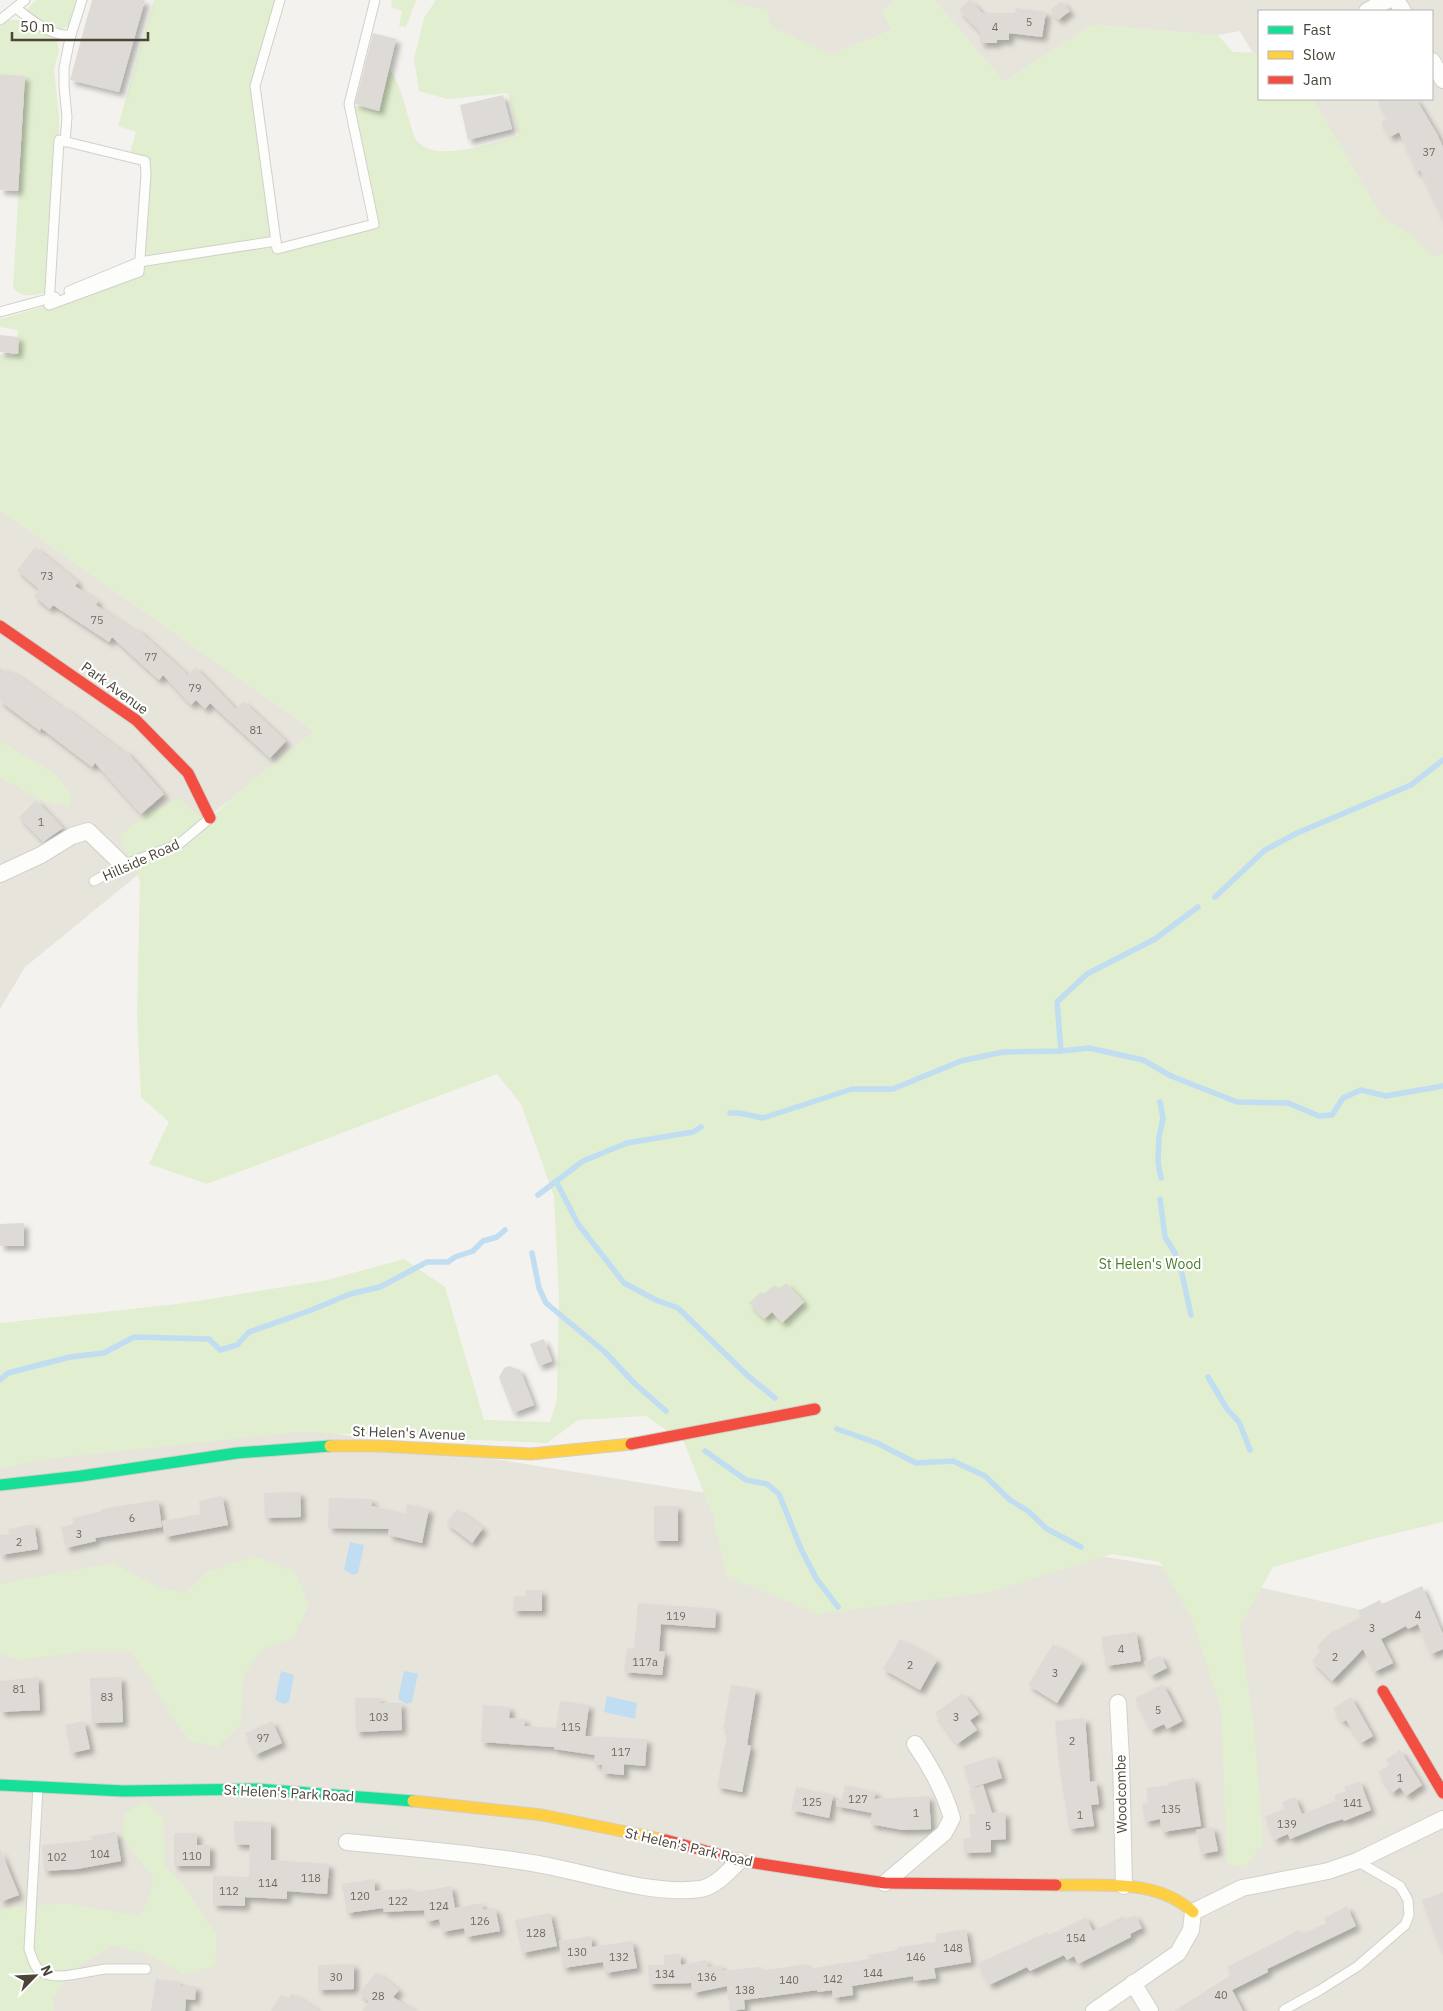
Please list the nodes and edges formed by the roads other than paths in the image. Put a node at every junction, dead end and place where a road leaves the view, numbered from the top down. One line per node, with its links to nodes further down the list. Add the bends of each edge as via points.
1 (25, 0): 6 (lane)
2 (82, 0): 9 (lane)
3 (280, 0): 13 (lane, via 255,86)
4 (375, 0): 13 (lane, via 349,104 374,224 277,248)
5 (1388, 0): 7 (street)
6 (16, 8): 8 (lane); 9 (lane, via 32,22 62,36)
7 (1369, 10)
8 (0, 20)
9 (71, 35): 12 (lane, via 64,68)
10 (1433, 63): 11 (street)
11 (1443, 80)
12 (66, 142): 14 (lane, via 146,161); 15 (lane, via 59,140)
13 (276, 240): 14 (lane)
14 (139, 262): 15 (lane, via 138,272 49,305)
15 (50, 299): 16 (lane)
16 (0, 312)
17 (0, 626): 18 (street, Park Avenue, via 136,720 188,773)
18 (210, 818): 19 (lane, Hillside Road, via 179,844)
19 (123, 865): 20 (street, via 88,831 72,836); 21 (lane, Hillside Road)
20 (0, 874)
21 (94, 881)
22 (815, 1409): 23 (street, St Helen's Avenue, via 629,1444 541,1453 332,1446 237,1453)
23 (0, 1485)
24 (1383, 1691): 29 (street)
25 (1118, 1703): 35 (street, Woodcombe)
26 (915, 1744): 34 (street, via 930,1765 952,1818 944,1833)
27 (0, 1785): 28 (street, St Helen's Park Road)
28 (38, 1787): 32 (street, St Helen's Park Road, via 123,1791 257,1789 405,1800 542,1816 655,1837); 37 (lane, via 29,1949 33,1962 40,1972 48,1975)
29 (1443, 1792)
30 (1443, 1819): 33 (street)
31 (347, 1842): 32 (street, via 533,1863 669,1890 702,1889 721,1878)
32 (739, 1860): 34 (street, St Helen's Park Road)
33 (1356, 1861): 36 (street, via 1328,1871 1242,1888); 39 (lane, via 1400,1886 1408,1900 1409,1915 1405,1925 1358,1966)
34 (885, 1883): 35 (street, St Helen's Park Road)
35 (1124, 1886): 36 (street, St Helen's Park Road, via 1156,1889 1180,1899)
36 (1193, 1912): 38 (street, via 1191,1930 1178,1953)
37 (146, 1969)
38 (1133, 1983): 40 (street); 41 (street)
39 (1284, 2010)
40 (1094, 2011)
41 (1150, 2011)

